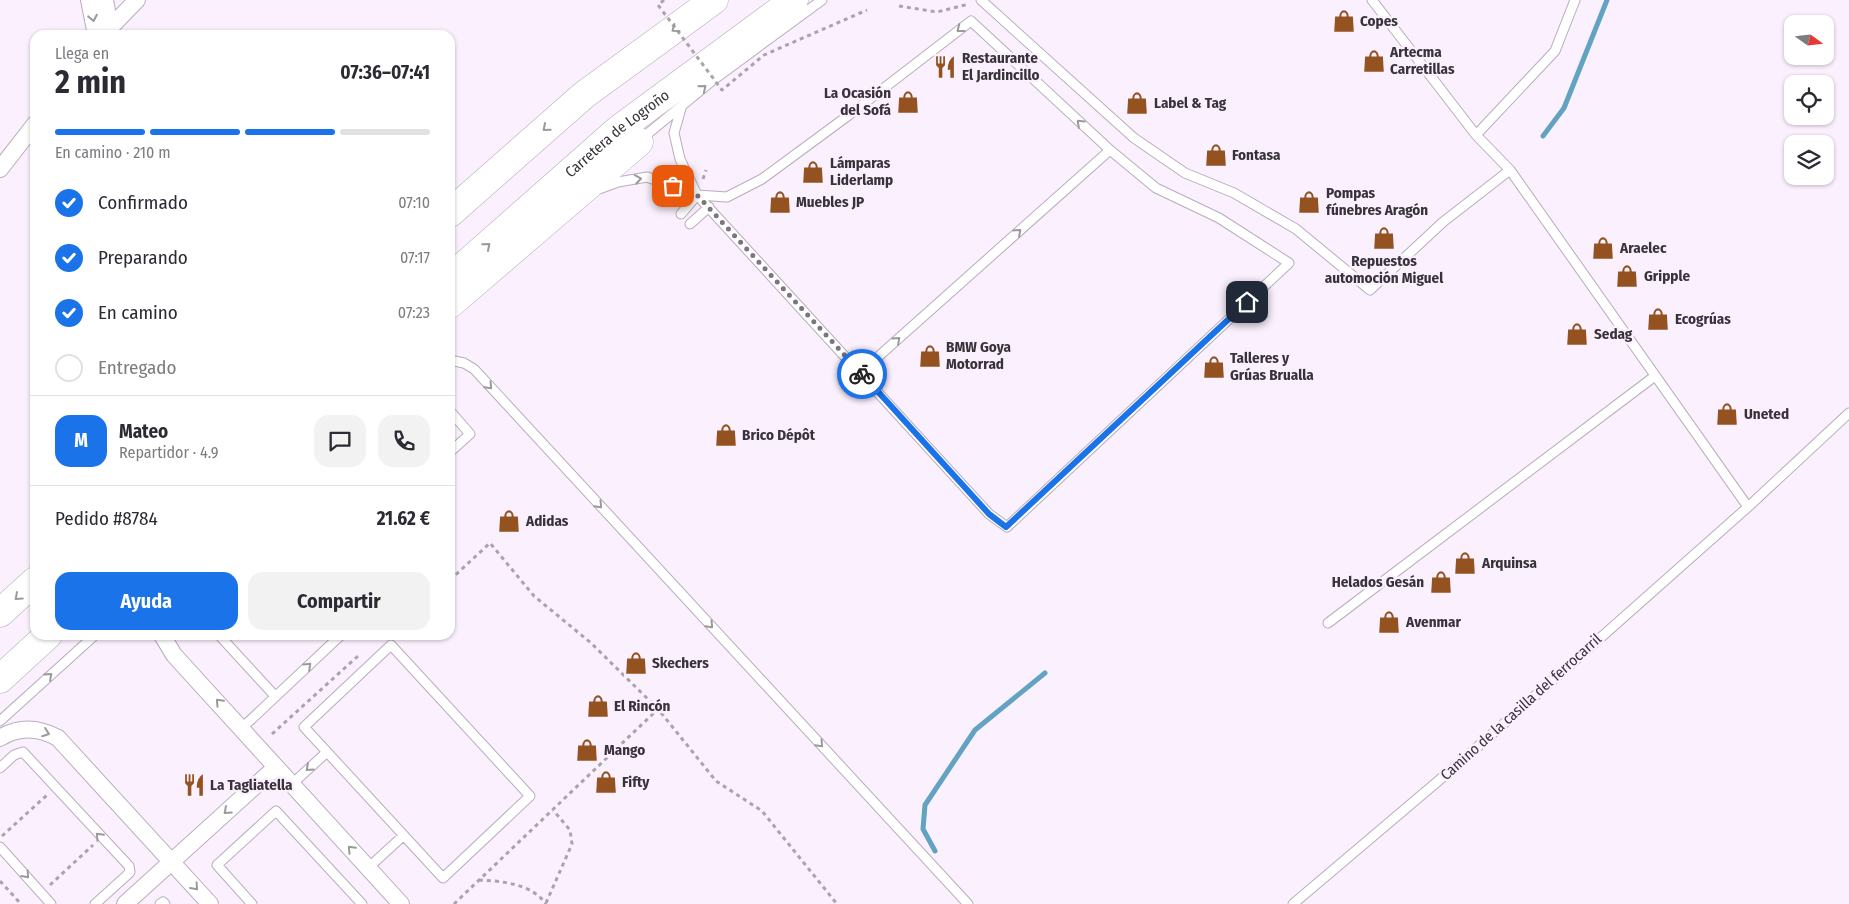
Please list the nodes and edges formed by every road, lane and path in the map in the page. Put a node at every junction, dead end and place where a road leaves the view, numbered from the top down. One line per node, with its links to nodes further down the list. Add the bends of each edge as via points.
1 (89, 0): 13 (street, one-way to 13)
2 (105, 0): 14 (street)
3 (137, 0): 15 (street)
4 (664, 0): 12 (path, bridge, via 658,5 722,90 764,55)
5 (714, 0): 26 (highway, one-way to 26, via 584,95)
6 (794, 0): 29 (highway, Carretera de Logroño, one-way to 6, via 619,129)
7 (822, 0): 16 (lane, one-way to 7)
8 (980, 0): 11 (path, via 937,12); 22 (lane, via 1134,138 1185,173 1234,193 1296,229 1370,290 1443,222)
9 (1372, 0): 18 (lane)
10 (1575, 0): 18 (lane, via 1555,51)
11 (899, 6)
12 (867, 10)
13 (102, 30)
14 (103, 30)
15 (106, 30)
16 (682, 105): 19 (lane); 24 (lane, via 674,133 680,159)
17 (30, 130): 21 (street)
18 (1476, 135): 22 (lane)
19 (639, 142): 23 (lane); 30 (highway)
20 (1110, 150): 24 (lane, one-way to 24, via 971,21 762,179 727,197); 33 (lane, one-way to 20); 33 (lane, via 1156,188 1219,218 1289,263 1006,527 989,514)
21 (0, 169)
22 (1510, 170): 34 (lane)
23 (592, 192): 24 (lane, one-way to 24, via 618,182 647,178); 31 (lane)
24 (697, 195): 25 (lane); 27 (lane)
25 (708, 207): 28 (lane); 33 (lane)
26 (455, 210)
27 (681, 214)
28 (690, 224)
29 (455, 274)
30 (455, 306)
31 (455, 306)
32 (455, 361): 85 (lane, one-way to 85, via 474,370)
33 (861, 372)
34 (1655, 376): 38 (lane); 42 (lane)
35 (1849, 413): 38 (lane, Camino de la casilla del ferrocarril)
36 (455, 416): 37 (lane, via 470,434)
37 (455, 448)
38 (1748, 507): 86 (lane, Camino de la casilla del ferrocarril, via 1457,765)
39 (455, 575): 51 (path, via 490,543 534,596 591,643)
40 (30, 586): 41 (highway, one-way to 41)
41 (0, 613)
42 (1328, 623)
43 (43, 640): 49 (highway)
44 (89, 640): 52 (lane, one-way to 44)
45 (165, 640): 53 (street, one-way to 45, via 174,655)
46 (224, 640): 50 (lane)
47 (336, 640): 50 (lane, one-way to 47)
48 (359, 655): 54 (path)
49 (0, 680)
50 (275, 696): 53 (lane)
51 (658, 709): 61 (path); 84 (path, via 716,781 762,811)
52 (0, 721)
53 (242, 728): 57 (street)
54 (272, 734)
55 (0, 738): 66 (street, one-way to 66, via 11,731 23,729 47,732 58,738)
56 (327, 752): 59 (lane, one-way to 59); 62 (lane); 62 (lane, via 304,727 392,646 530,796 443,878)
57 (276, 767): 59 (street); 66 (street, one-way to 66)
58 (0, 768): 60 (lane, via 14,755 23,752)
59 (292, 784): 67 (street, one-way to 59)
60 (55, 788): 63 (path); 64 (lane, one-way to 60)
61 (552, 810): 68 (path); 83 (path, via 570,830 572,844)
62 (404, 836): 67 (lane)
63 (0, 838)
64 (101, 838): 70 (path); 71 (lane, via 129,866 130,872)
65 (0, 847): 70 (lane, one-way to 70)
66 (171, 862): 76 (street); 79 (street, one-way to 79)
67 (368, 868): 72 (street)
68 (479, 880): 82 (path); 83 (path, via 513,884)
69 (0, 881): 73 (path)
70 (41, 893): 74 (lane)
71 (105, 901): 75 (lane)
72 (395, 902)
73 (21, 904)
74 (51, 904)
75 (95, 904)
76 (125, 904)
77 (160, 904): 78 (lane)
78 (165, 904)
79 (210, 904)
80 (252, 904): 81 (lane, via 217,865 276,811)
81 (362, 904)
82 (454, 904)
83 (546, 904)
84 (836, 904)
85 (968, 904)
86 (1293, 904)

